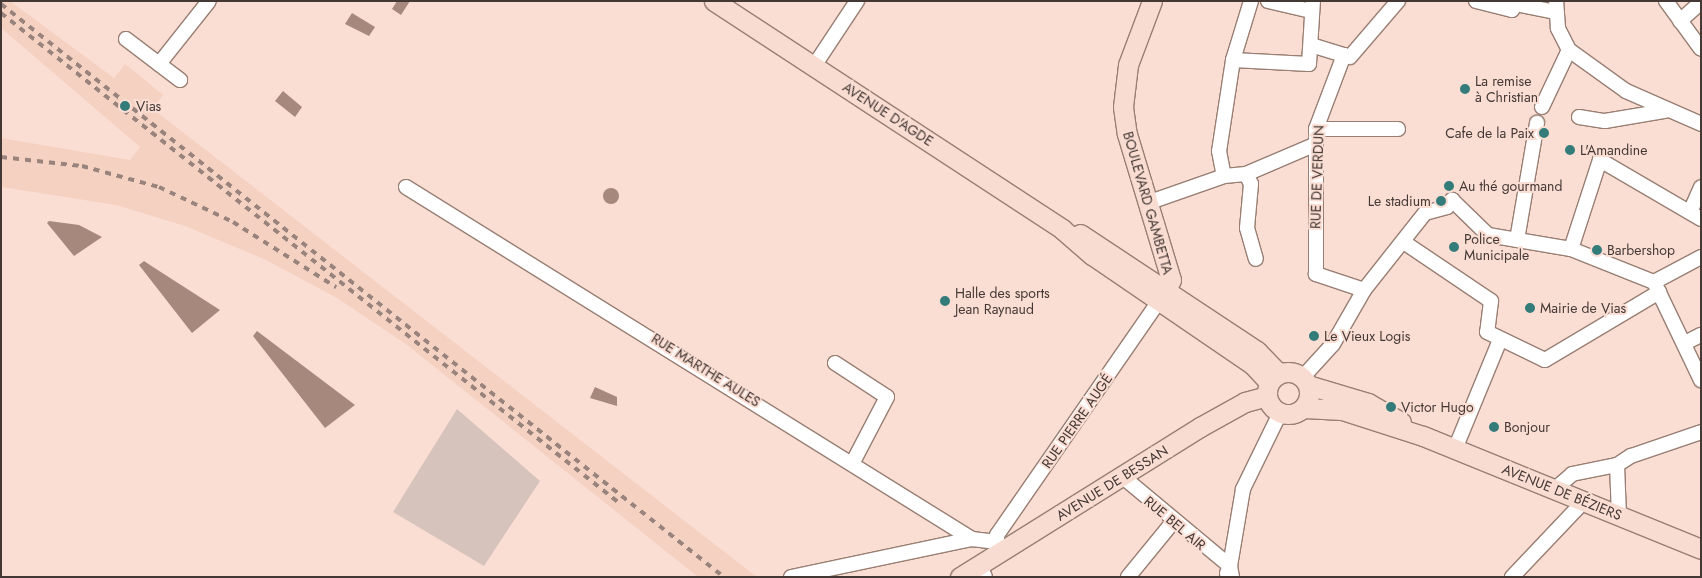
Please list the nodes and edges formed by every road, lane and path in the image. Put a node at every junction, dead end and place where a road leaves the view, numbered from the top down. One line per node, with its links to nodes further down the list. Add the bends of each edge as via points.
1 (209, 1): 20 (street)
2 (857, 1): 21 (street)
3 (1152, 1): 35 (main road, BOULEVARD GAMBETTA, via 1136,39 1123,97 1127,134)
4 (1251, 1): 19 (street)
5 (1268, 1): 11 (street)
6 (1398, 1): 18 (street, via 1350,57)
7 (1476, 1): 12 (street, via 1512,10 1515,4)
8 (1666, 1): 13 (street)
9 (1701, 2): 13 (street)
10 (722, 3): 21 (main road, AVENUE D'AGDE)
11 (1312, 6): 15 (street)
12 (1556, 7): 17 (street)
13 (1680, 20): 16 (street)
14 (126, 40): 20 (street)
15 (1311, 45): 18 (street); 19 (street, via 1309,64)
16 (1701, 48)
17 (1569, 50): 23 (street); 24 (street, via 1626,92)
18 (1344, 55): 28 (street, RUE DE VERDUN)
19 (1233, 60): 32 (street, via 1219,151)
20 (159, 64): 22 (street)
21 (814, 66): 44 (main road, AVENUE D'AGDE, via 1062,229 1085,236)
22 (180, 80)
23 (1542, 107)
24 (1666, 111): 25 (street, via 1605,121); 27 (street)
25 (1579, 117)
26 (1537, 123): 37 (street)
27 (1701, 124)
28 (1316, 129): 29 (street); 30 (street, RUE DE VERDUN)
29 (1398, 129)
30 (1316, 144): 31 (street); 43 (street, RUE DE VERDUN, via 1316,274)
31 (1246, 174): 32 (street); 41 (street, via 1251,184 1246,228)
32 (1224, 176): 35 (street)
33 (406, 187): 57 (street, RUE MARTHE AULES)
34 (1701, 187): 36 (street)
35 (1147, 203): 44 (main road, BOULEVARD GAMBETTA, via 1169,267 1171,280)
36 (1695, 216): 39 (street, via 1600,160)
37 (1516, 240): 38 (street, via 1488,235 1452,200 1446,207 1425,213); 39 (street)
38 (1405, 243): 43 (street); 46 (street, via 1491,301 1487,332)
39 (1571, 249): 42 (street)
40 (1701, 257): 42 (street)
41 (1256, 260)
42 (1656, 287): 46 (street, via 1545,360); 47 (street)
43 (1364, 290): 50 (street, via 1333,344)
44 (1162, 294): 51 (main road, AVENUE D'AGDE, via 1253,365); 65 (street, RUE PIERRE AUGÉ, via 997,535)
45 (1701, 335): 47 (street)
46 (1500, 340): 56 (street)
47 (1685, 343): 49 (street)
48 (835, 363): 57 (street, via 887,397)
49 (1701, 380)
50 (1305, 382): 51 (main road, AVENUE DE BÉZIERS); 52 (main road, via 1310,393); 55 (main road, AVENUE DE BÉZIERS, via 1368,402)
51 (1271, 384): 53 (main road, AVENUE D'AGDE); 59 (main road, AVENUE DE BESSAN)
52 (1304, 408): 53 (main road, AVENUE DE BÉZIERS); 55 (main road, AVENUE DE BÉZIERS, via 1342,410)
53 (1281, 411): 68 (street, via 1243,489)
54 (1701, 432): 58 (street, via 1631,456)
55 (1424, 436): 56 (main road, AVENUE DE BÉZIERS)
56 (1455, 449): 60 (main road, AVENUE DE BÉZIERS)
57 (853, 462): 64 (street, RUE MARTHE AULES)
58 (1618, 465): 60 (street, via 1572,474); 62 (street)
59 (1123, 477): 63 (street, RUE BEL AIR); 65 (main road, AVENUE DE BESSAN)
60 (1556, 489): 61 (main road, AVENUE DE BÉZIERS)
61 (1584, 501): 62 (main road, AVENUE DE BÉZIERS); 69 (street)
62 (1620, 515): 66 (main road, AVENUE DE BÉZIERS)
63 (1173, 522): 68 (street, RUE BEL AIR); 72 (street)
64 (972, 539): 65 (street, RUE MARTHE AULES); 70 (street)
65 (1000, 547): 67 (main road, AVENUE DE BESSAN)
66 (1701, 549)
67 (982, 571): 71 (main road, AVENUE DE BESSAN)
68 (1229, 573)
69 (1517, 575)
70 (791, 577)
71 (960, 577)
72 (1128, 577)

